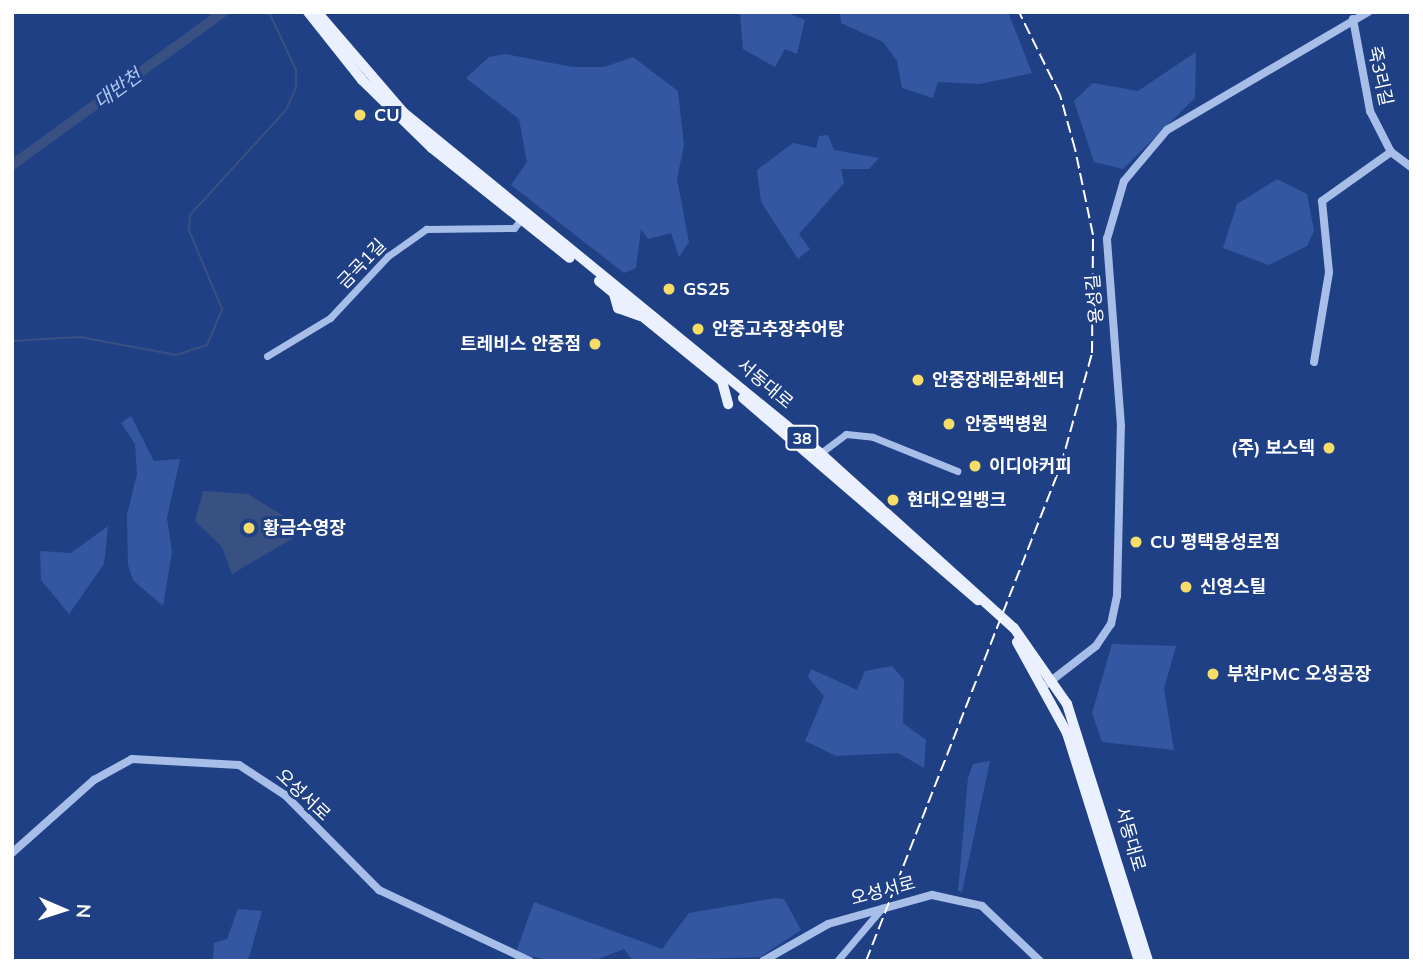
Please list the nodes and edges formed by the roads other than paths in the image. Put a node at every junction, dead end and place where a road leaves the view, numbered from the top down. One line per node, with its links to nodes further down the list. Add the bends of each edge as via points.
1 (308, 12): 7 (main road, 서동대로 / 38, via 385,103)
2 (317, 12): 7 (main road, 서동대로 / 38, via 403,111)
3 (1368, 12): 4 (street, 용성길)
4 (1353, 19): 5 (street, 죽3리길, via 1370,111); 14 (street, 용성길, via 1167,130 1136,163 1116,199 1107,247 1121,426 1117,596 1111,624 1096,646)
5 (1391, 152): 6 (street, 죽3리길); 9 (street, via 1322,201 1329,272)
6 (1411, 167)
7 (524, 216): 8 (street, 금곡1길, via 514,228 426,229 388,256 330,317); 10 (main road, 서동대로 / 38); 12 (main road, 서동대로 / 38)
8 (267, 356)
9 (1314, 362)
10 (722, 381): 11 (main road); 12 (main road, 서동대로 / 38)
11 (728, 404)
12 (817, 457): 13 (street, via 846,434 873,437); 14 (main road, 서동대로 / 38, via 996,607)
13 (957, 471)
14 (1049, 682): 21 (main road, 서동대로 / 38, via 1087,787); 22 (main road, 서동대로 / 38, via 1084,748)
15 (12, 853): 17 (street, 오성서로, via 94,780 132,758 239,765 285,795 379,890)
16 (885, 905): 18 (street, 오성서로, via 828,924); 19 (street); 20 (street, 오성서로, via 932,895 960,897 990,913)
17 (530, 961)
18 (763, 961)
19 (837, 961)
20 (1040, 961)
21 (1139, 961)
22 (1148, 961)

